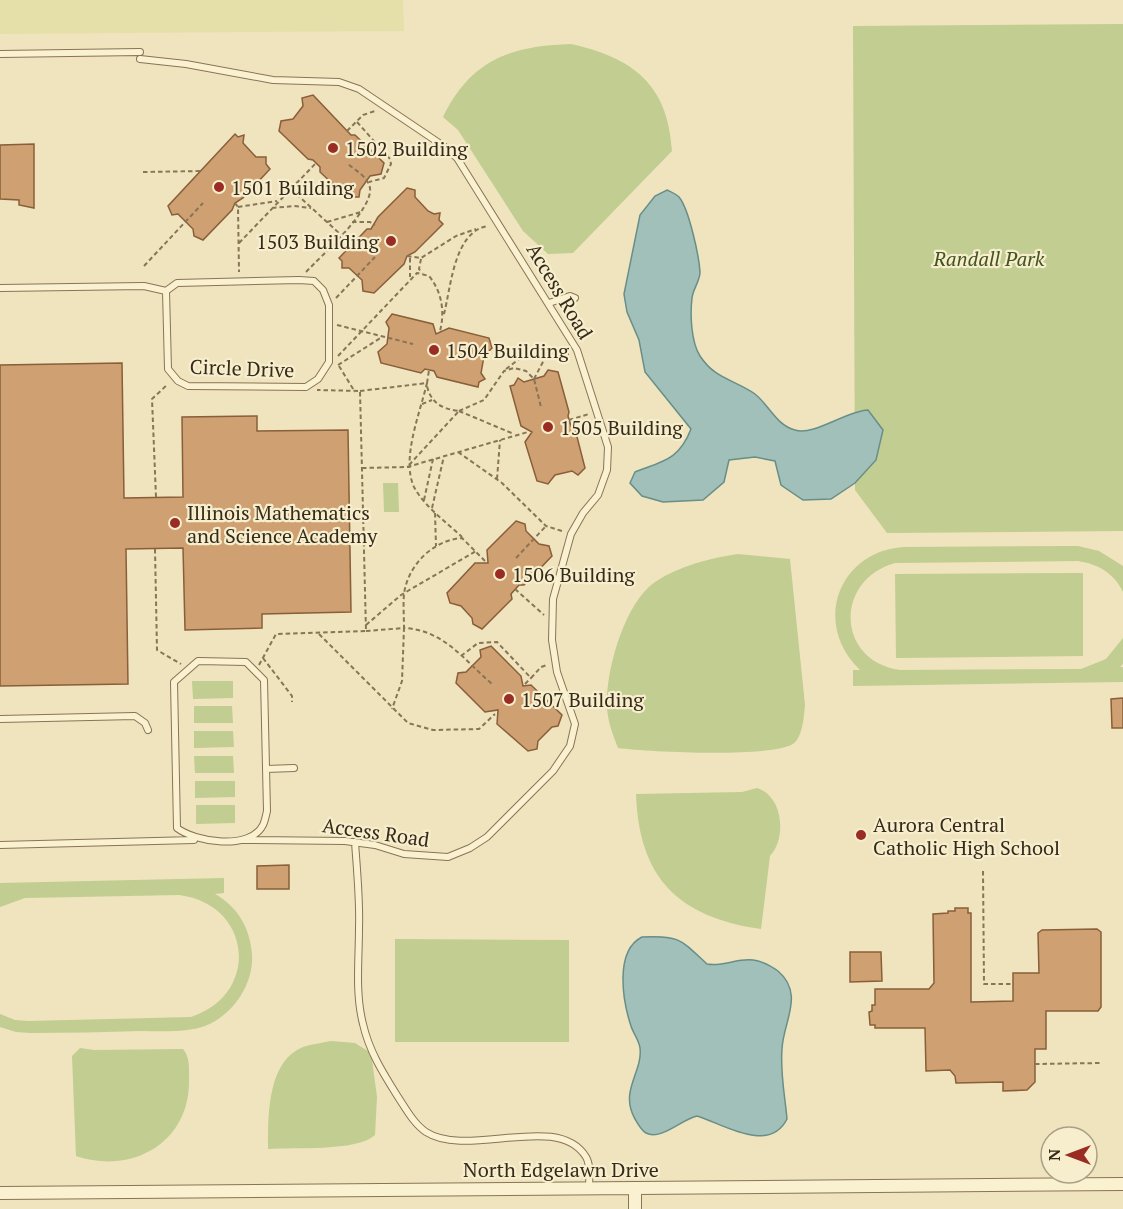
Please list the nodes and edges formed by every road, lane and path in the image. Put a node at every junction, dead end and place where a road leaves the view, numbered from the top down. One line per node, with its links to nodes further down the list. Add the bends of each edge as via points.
1 (0, 54): 2 (lane, Access Road, via 140,55 273,80 339,82 359,89)
2 (390, 109): 3 (path, via 368,113); 20 (lane, Access Road, via 457,158)
3 (357, 122): 4 (path); 9 (path, via 391,164 384,178)
4 (347, 131)
5 (316, 163): 10 (path)
6 (348, 164): 9 (path)
7 (203, 171): 8 (path)
8 (143, 172)
9 (368, 182): 17 (path, via 370,189)
10 (291, 189): 11 (path); 16 (path)
11 (281, 199): 14 (path); 15 (path)
12 (235, 202): 14 (path)
13 (203, 203): 27 (path)
14 (238, 207): 24 (path)
15 (270, 208): 16 (path); 24 (path)
16 (314, 208): 18 (path)
17 (361, 212): 18 (path); 19 (path)
18 (327, 222): 23 (path)
19 (352, 222): 21 (path); 23 (path)
20 (500, 224): 22 (path); 35 (lane, Access Road)
21 (375, 225)
22 (476, 228): 26 (path); 37 (path, via 459,255)
23 (340, 234): 30 (path)
24 (239, 243): 31 (path)
25 (375, 257): 36 (path)
26 (421, 258): 28 (path); 29 (path, via 409,257)
27 (144, 266)
28 (422, 273): 29 (path); 37 (path, via 434,283)
29 (410, 279): 39 (path)
30 (299, 280): 31 (lane); 36 (lane, via 314,281)
31 (239, 281): 33 (lane, via 177,283)
32 (0, 288): 33 (lane, via 144,286)
33 (166, 291): 48 (lane, Circle Drive, via 168,369)
34 (574, 298): 35 (lane)
35 (549, 303): 44 (lane, Access Road)
36 (329, 305): 38 (lane, Circle Drive)
37 (443, 317): 40 (path)
38 (329, 324): 39 (path); 51 (lane, Circle Drive, via 329,363)
39 (360, 331): 41 (path); 45 (path, via 332,363)
40 (440, 331)
41 (382, 336): 42 (path); 45 (path)
42 (413, 344)
43 (549, 354): 44 (path); 47 (path, via 523,356); 49 (path)
44 (579, 355): 58 (lane, Access Road)
45 (338, 365): 52 (path)
46 (429, 370): 50 (path)
47 (504, 371): 49 (path, via 520,369); 57 (path, via 484,400)
48 (175, 377): 51 (lane, Circle Drive, via 188,386); 69 (path, via 152,399)
49 (534, 379): 56 (path)
50 (427, 383): 53 (path); 54 (path); 55 (path)
51 (311, 384): 52 (path, via 319,392)
52 (355, 392): 53 (path)
53 (360, 392): 67 (path)
54 (434, 400): 55 (path); 57 (path, via 442,408)
55 (422, 404): 66 (path)
56 (541, 407)
57 (459, 411): 61 (path); 66 (path)
58 (596, 412): 59 (path); 74 (lane, Access Road, via 608,447 607,470 598,495)
59 (569, 420)
60 (528, 432): 61 (path)
61 (518, 435): 62 (path)
62 (500, 440): 63 (path); 68 (path)
63 (458, 452): 64 (path); 68 (path)
64 (444, 456): 65 (path); 71 (path)
65 (434, 459): 66 (path); 70 (path)
66 (407, 467): 67 (path); 70 (path, via 414,488)
67 (362, 468): 84 (path)
68 (497, 479): 73 (path)
69 (156, 497)
70 (424, 500): 71 (path)
71 (432, 507): 72 (path)
72 (435, 511): 75 (path); 76 (path)
73 (546, 526): 74 (path); 79 (path)
74 (571, 534): 83 (lane, Access Road, via 553,599)
75 (462, 538): 76 (path); 78 (path)
76 (436, 546): 82 (path, via 414,568)
77 (155, 549): 91 (path, via 157,650)
78 (476, 551): 80 (path); 82 (path)
79 (516, 558)
80 (485, 561)
81 (515, 589): 83 (path)
82 (404, 594): 84 (path); 85 (path)
83 (552, 622): 90 (lane, Access Road)
84 (366, 626): 86 (path)
85 (404, 628): 86 (path); 88 (path, via 434,634); 97 (path, via 402,681)
86 (366, 631): 87 (path)
87 (319, 634): 89 (path, via 276,634); 97 (path)
88 (461, 656): 93 (path, via 478,643 497,642); 94 (path)
89 (263, 658): 92 (path); 96 (path, via 292,696)
90 (555, 663): 93 (path, via 541,667); 105 (lane, Access Road, via 575,724 570,746 553,771 487,837 448,856 404,854)
91 (189, 668): 92 (lane, via 198,661 224,660 246,662); 103 (lane, via 174,682 177,828)
92 (256, 670): 101 (lane, via 264,680)
93 (531, 678): 95 (path)
94 (492, 684)
95 (525, 684)
96 (292, 702)
97 (392, 709): 98 (path, via 408,723 433,730 479,729)
98 (495, 714)
99 (0, 719): 100 (lane, via 135,716 145,723)
100 (147, 730)
101 (266, 768): 102 (lane); 104 (lane, via 267,811 263,826)
102 (294, 768)
103 (201, 840): 104 (lane, Access Road); 106 (lane, Access Road)
104 (244, 840): 105 (lane, Access Road)
105 (355, 842): 112 (lane, via 362,1023 375,1060 411,1117 425,1131 444,1141 527,1135 561,1140 587,1158)
106 (0, 845)
107 (983, 871): 108 (path, via 984,984)
108 (1013, 984)
109 (1101, 1063): 110 (path)
110 (1035, 1064)
111 (1123, 1184): 113 (street, North Edgelawn Drive)
112 (589, 1188): 113 (street, North Edgelawn Drive); 114 (street, North Edgelawn Drive)
113 (635, 1188): 115 (street)
114 (0, 1193)
115 (635, 1209)

